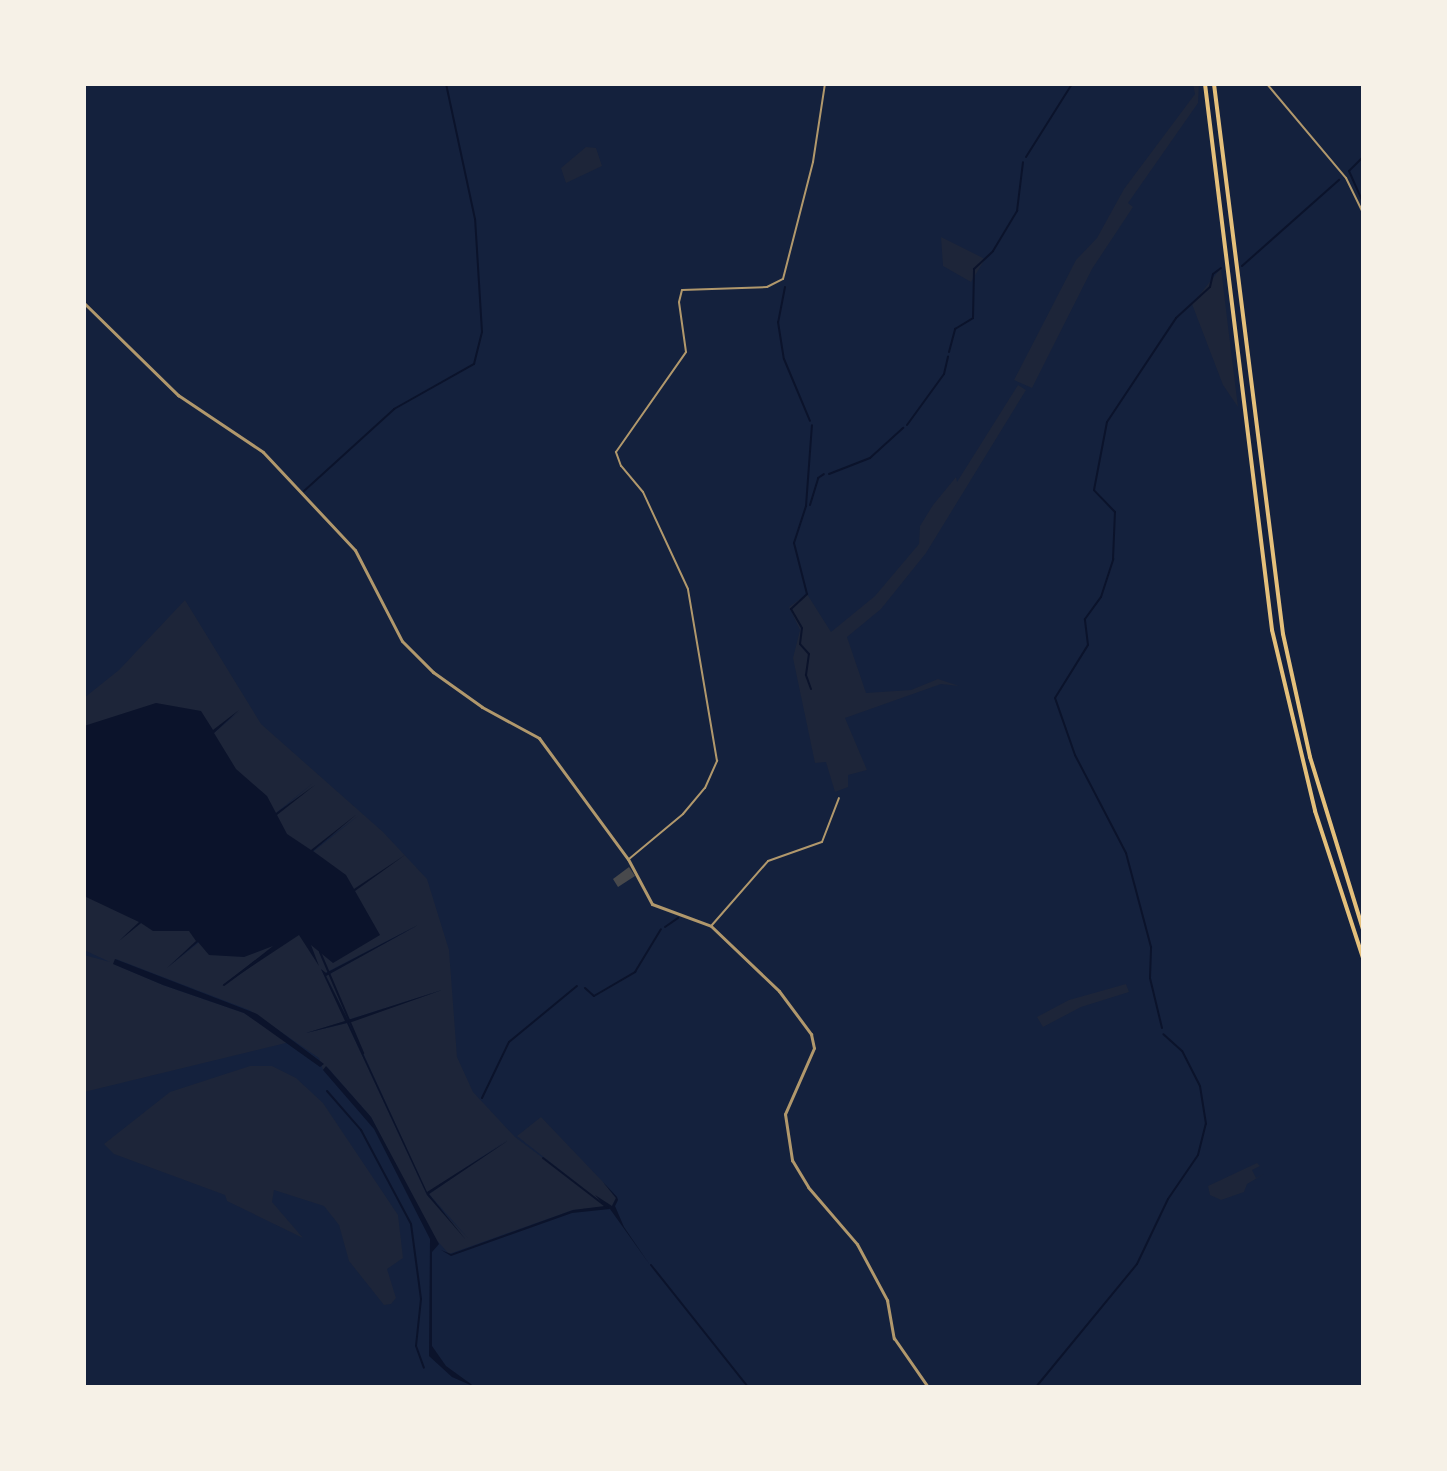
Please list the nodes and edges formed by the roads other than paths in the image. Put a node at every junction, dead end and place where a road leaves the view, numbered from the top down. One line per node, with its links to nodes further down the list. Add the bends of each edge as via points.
1 (825, 84): 8 (street, via 813,162 783,279 767,287 682,290 686,352 616,452 643,492 688,589 717,761 705,788 683,814)
2 (1205, 84): 11 (highway, via 1272,630 1315,811)
3 (1214, 84): 10 (highway, via 1283,634 1310,757)
4 (1267, 84): 5 (street, via 1346,178)
5 (1363, 213)
6 (84, 303): 8 (street, via 178,395 263,452 355,550 402,641 482,707 539,738)
7 (839, 798): 9 (street, via 822,842 768,861)
8 (628, 859): 9 (street, via 658,909)
9 (711, 926): 12 (street, via 773,985 811,1034 813,1056 785,1114 792,1160 857,1244 887,1300 894,1338)
10 (1363, 929)
11 (1363, 958)
12 (928, 1387)

